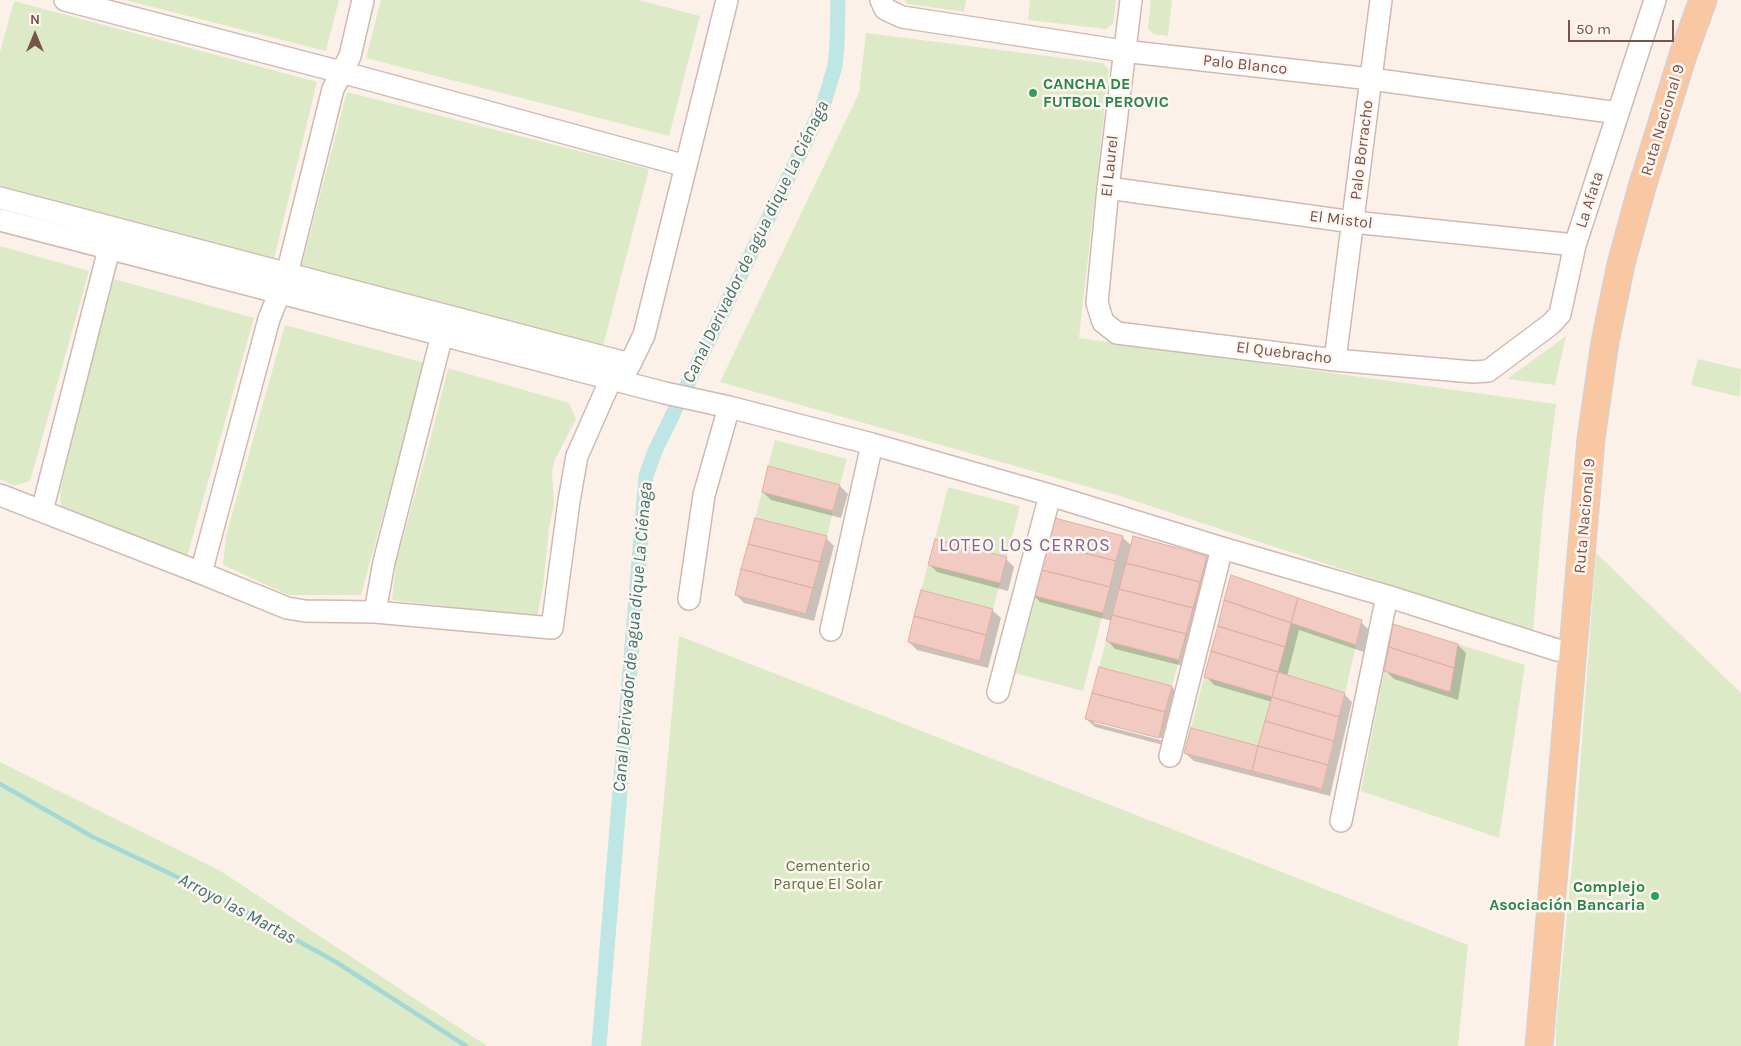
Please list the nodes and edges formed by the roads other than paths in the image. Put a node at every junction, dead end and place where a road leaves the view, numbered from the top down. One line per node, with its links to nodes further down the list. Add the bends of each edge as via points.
1 (65, 0): 11 (street)
2 (362, 0): 11 (street, via 350,56)
3 (881, 0): 10 (street, Palo Blanco, via 885,9 902,17)
4 (1131, 0): 10 (street, El Laurel)
5 (1381, 0): 12 (street, Palo Borracho)
6 (1655, 0): 13 (street, La Afata)
7 (1685, 0): 38 (main road, Ruta Nacional 9, via 1642,129 1592,316 1581,383)
8 (1703, 0): 43 (main road, Ruta Nacional 9, via 1642,187 1621,264 1606,342 1591,439)
9 (724, 1): 14 (street)
10 (1123, 51): 12 (street, Palo Blanco); 15 (street, El Laurel)
11 (341, 72): 14 (street); 21 (street, via 333,89)
12 (1371, 79): 13 (street, Palo Blanco); 18 (street, Palo Borracho)
13 (1618, 114): 19 (street, La Afata)
14 (686, 166): 26 (street, via 644,334)
15 (1108, 188): 18 (street, El Mistol); 22 (street, El Laurel)
16 (0, 198): 21 (street)
17 (0, 220): 20 (street)
18 (1353, 222): 19 (street, El Mistol); 24 (street, Palo Borracho)
19 (1575, 245): 25 (street, La Afata, via 1560,314)
20 (109, 249): 21 (street); 31 (street)
21 (283, 284): 23 (street); 26 (street); 33 (street, via 269,319)
22 (1097, 303): 24 (street, El Quebracho, via 1103,322 1117,333)
23 (442, 335): 26 (street); 36 (street, via 384,562)
24 (1335, 360): 25 (street, El Quebracho)
25 (1488, 371)
26 (620, 375): 27 (street, via 665,393); 36 (street, via 577,456 552,628)
27 (729, 407): 28 (street); 35 (street, via 704,495)
28 (872, 444): 30 (street); 37 (street)
29 (0, 495): 31 (street)
30 (1050, 495): 32 (street); 39 (street)
31 (42, 510): 33 (street)
32 (1222, 548): 34 (street); 40 (street)
33 (201, 573): 36 (street, via 287,608)
34 (1387, 596): 38 (street); 41 (street)
35 (689, 600)
36 (375, 612)
37 (831, 630)
38 (1557, 650): 42 (main road, Ruta Nacional 9)
39 (998, 692)
40 (1170, 756)
41 (1341, 822)
42 (1524, 1046)
43 (1539, 1046)

